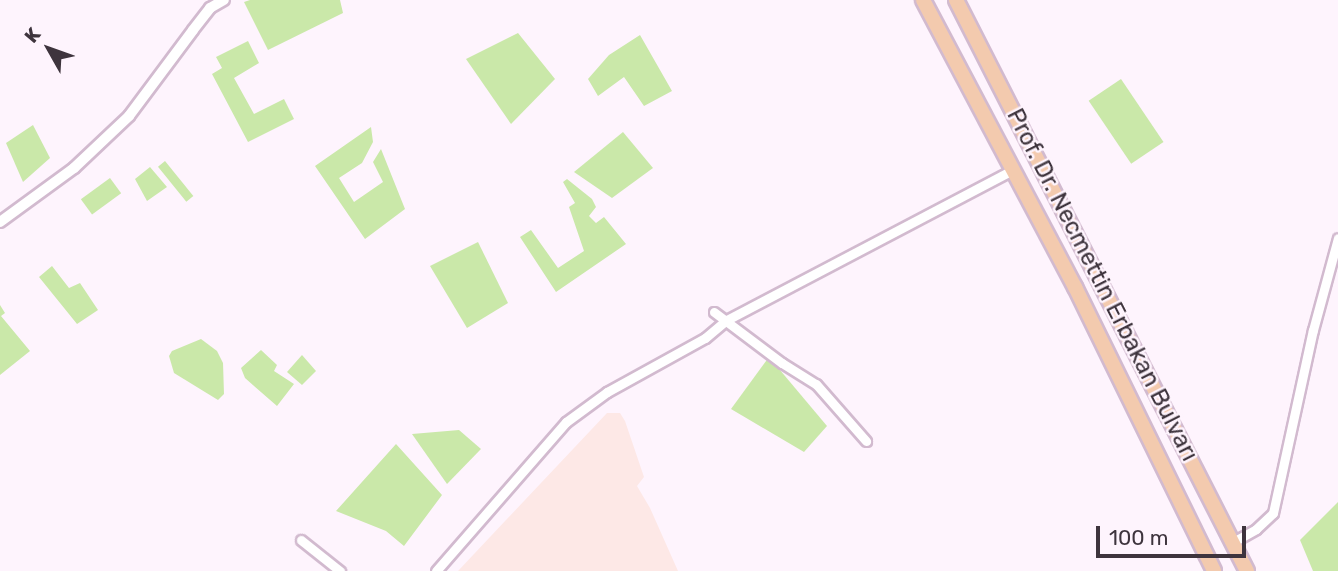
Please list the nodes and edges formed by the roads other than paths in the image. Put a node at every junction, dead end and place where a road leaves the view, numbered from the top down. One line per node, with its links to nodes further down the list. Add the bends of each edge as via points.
1 (224, 0): 5 (street, via 201,19 129,116 74,168)
2 (923, 0): 4 (main road, Prof. Dr. Necmettin Erbakan Bulvarı)
3 (956, 0): 11 (main road, Prof. Dr. Necmettin Erbakan Bulvarı)
4 (1013, 170): 8 (street); 14 (main road, Prof. Dr. Necmettin Erbakan Bulvarı)
5 (0, 222)
6 (1338, 238): 11 (street, via 1272,513)
7 (714, 312): 8 (street)
8 (725, 321): 9 (street, via 816,384); 13 (street, via 705,338 607,392 566,422)
9 (866, 440)
10 (301, 540): 12 (street)
11 (1233, 542): 15 (main road, Prof. Dr. Necmettin Erbakan Bulvarı)
12 (340, 571)
13 (436, 571)
14 (1214, 571)
15 (1247, 571)

